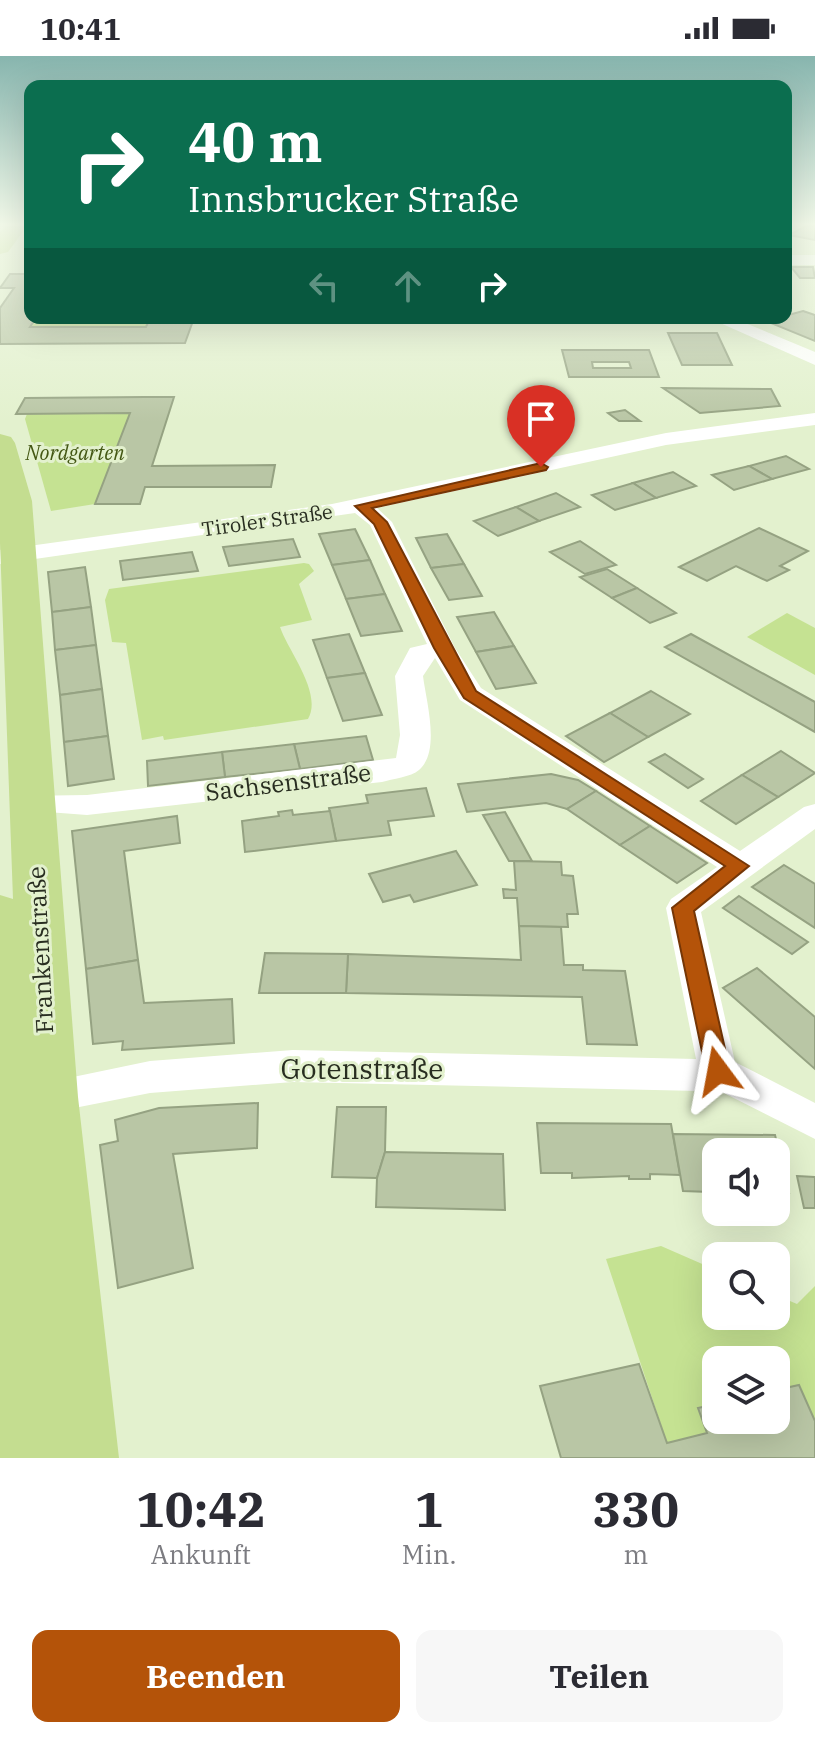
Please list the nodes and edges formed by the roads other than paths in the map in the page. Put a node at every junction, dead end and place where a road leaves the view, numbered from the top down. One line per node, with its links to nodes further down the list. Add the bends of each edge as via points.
1 (732, 324): 2 (street)
2 (815, 359)
3 (815, 419): 5 (street, Tiroler Straße, via 666,439)
4 (0, 443): 6 (main road, Frankenstraße, via 10,471)
5 (361, 506): 7 (street, Tiroler Straße); 8 (street, via 380,522)
6 (8, 511): 7 (main road, Frankenstraße)
7 (9, 556): 9 (main road, Frankenstraße)
8 (442, 648): 9 (street, Sachsenstraße, via 420,654 409,676 415,735 407,765 99,804); 11 (street, via 470,694)
9 (32, 803): 14 (main road, Frankenstraße)
10 (815, 814): 11 (street)
11 (739, 866): 13 (street, via 683,908)
12 (0, 913): 14 (main road, Frankenstraße)
13 (718, 1071): 14 (street, Gotenstraße, via 699,1075 293,1066 150,1077); 15 (street)
14 (29, 1102): 16 (main road, Frankenstraße); 17 (main road, Frankenstraße)
15 (815, 1122)
16 (28, 1458)
17 (82, 1458)

